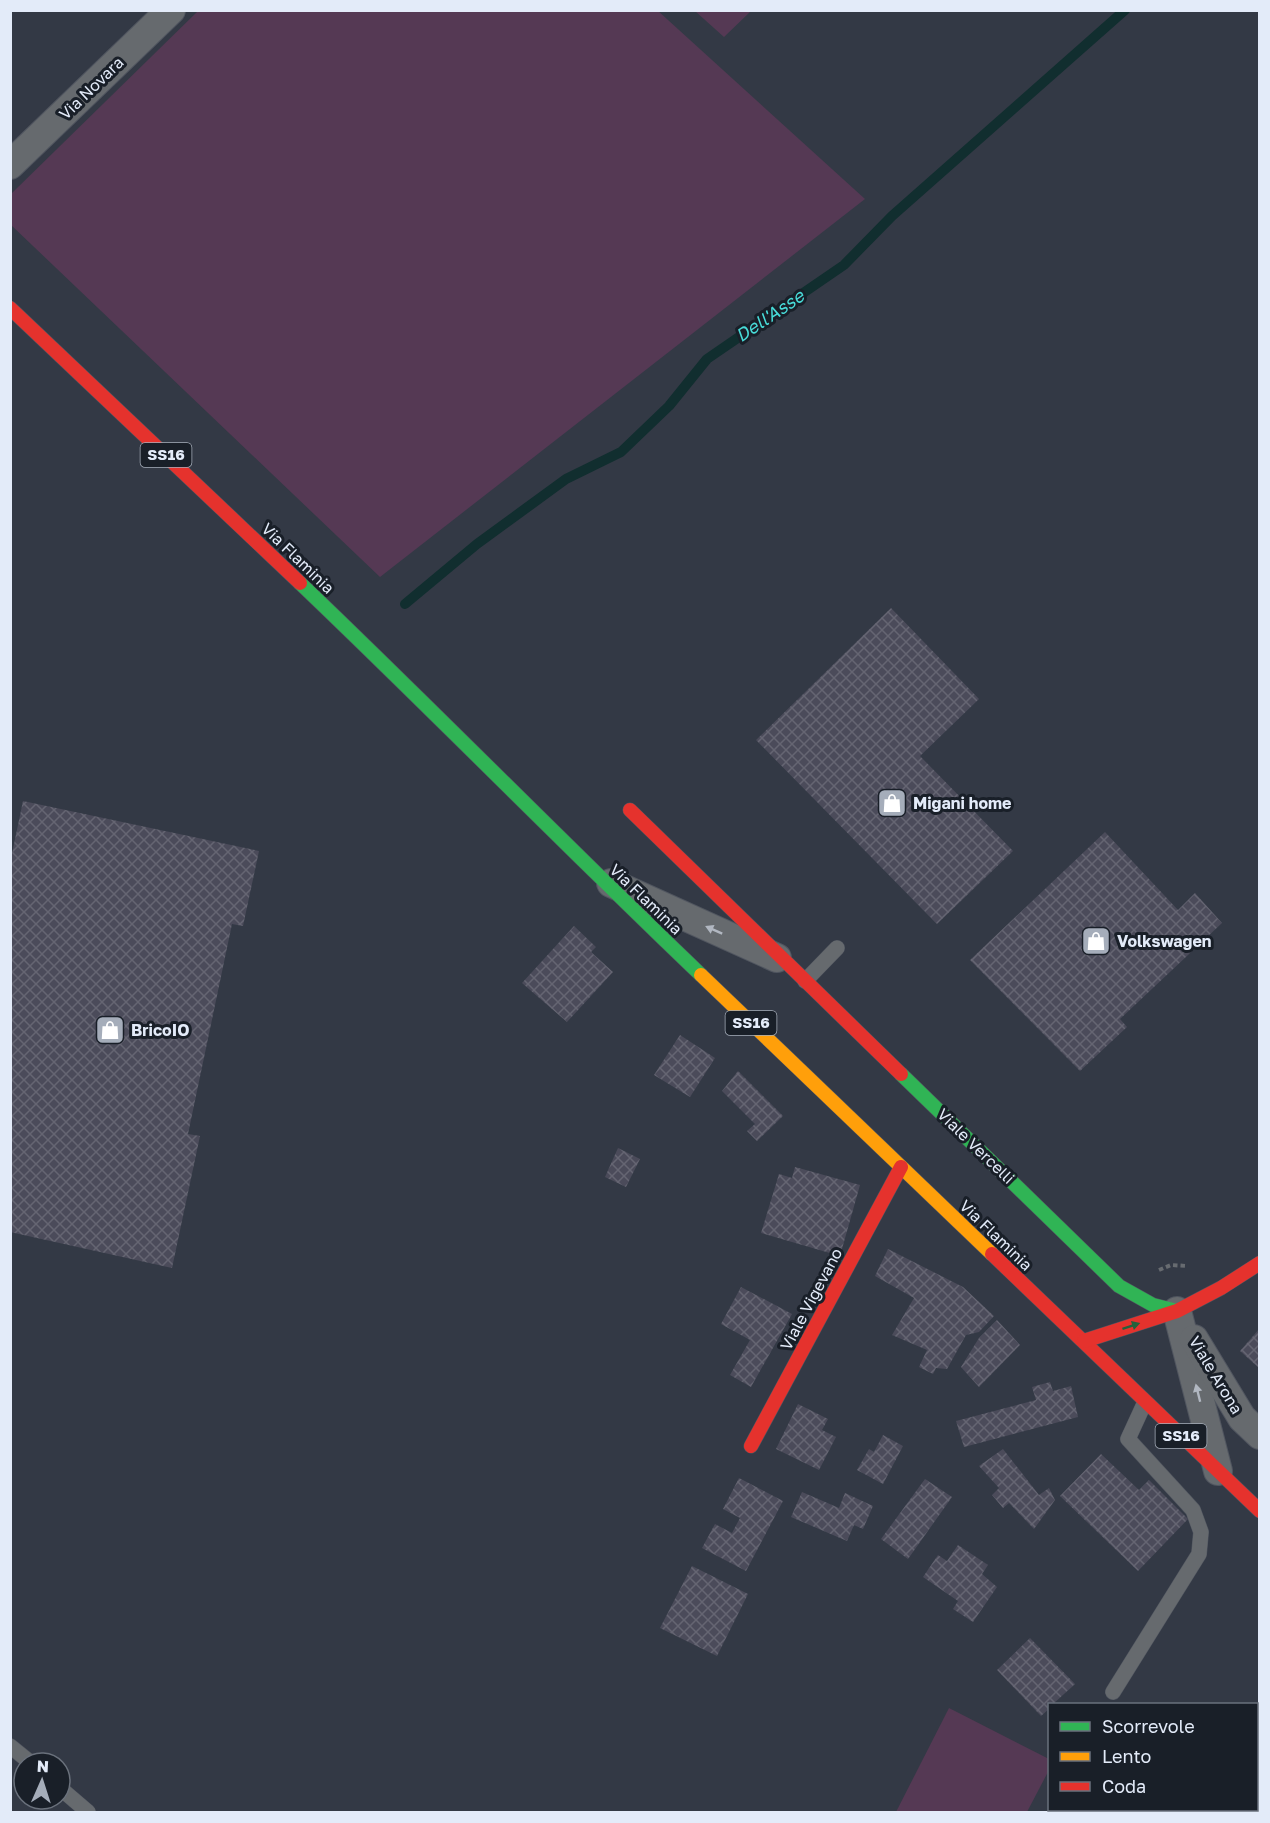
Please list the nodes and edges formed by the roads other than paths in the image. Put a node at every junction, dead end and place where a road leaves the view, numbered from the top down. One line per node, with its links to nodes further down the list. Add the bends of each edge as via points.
1 (171, 10): 2 (street, Via Novara)
2 (10, 165)
3 (10, 308): 5 (main road, Via Flaminia / SS16, via 391,670)
4 (630, 810): 7 (main road, Viale Vercelli)
5 (601, 879): 7 (street, Viale Vercelli, one-way to 5); 8 (main road, Via Flaminia / SS16)
6 (837, 948): 7 (lane)
7 (796, 972): 10 (main road, Viale Vercelli, via 1119,1286 1153,1305)
8 (901, 1167): 11 (main road, Via Flaminia / SS16); 14 (main road, Viale Vigevano)
9 (1260, 1263): 10 (main road)
10 (1177, 1311): 11 (main road, one-way to 10); 13 (street, Viale Arona, via 1242,1418); 15 (street, one-way to 10)
11 (1084, 1341): 12 (main road, Via Flaminia / SS16)
12 (1145, 1402): 15 (main road, Via Flaminia / SS16); 17 (lane, via 1128,1439 1193,1510 1202,1532 1199,1554)
13 (1260, 1435)
14 (751, 1446)
15 (1218, 1471): 16 (main road, Via Flaminia / SS16)
16 (1260, 1511)
17 (1113, 1692)
18 (72, 1798): 19 (lane)
19 (88, 1812)

